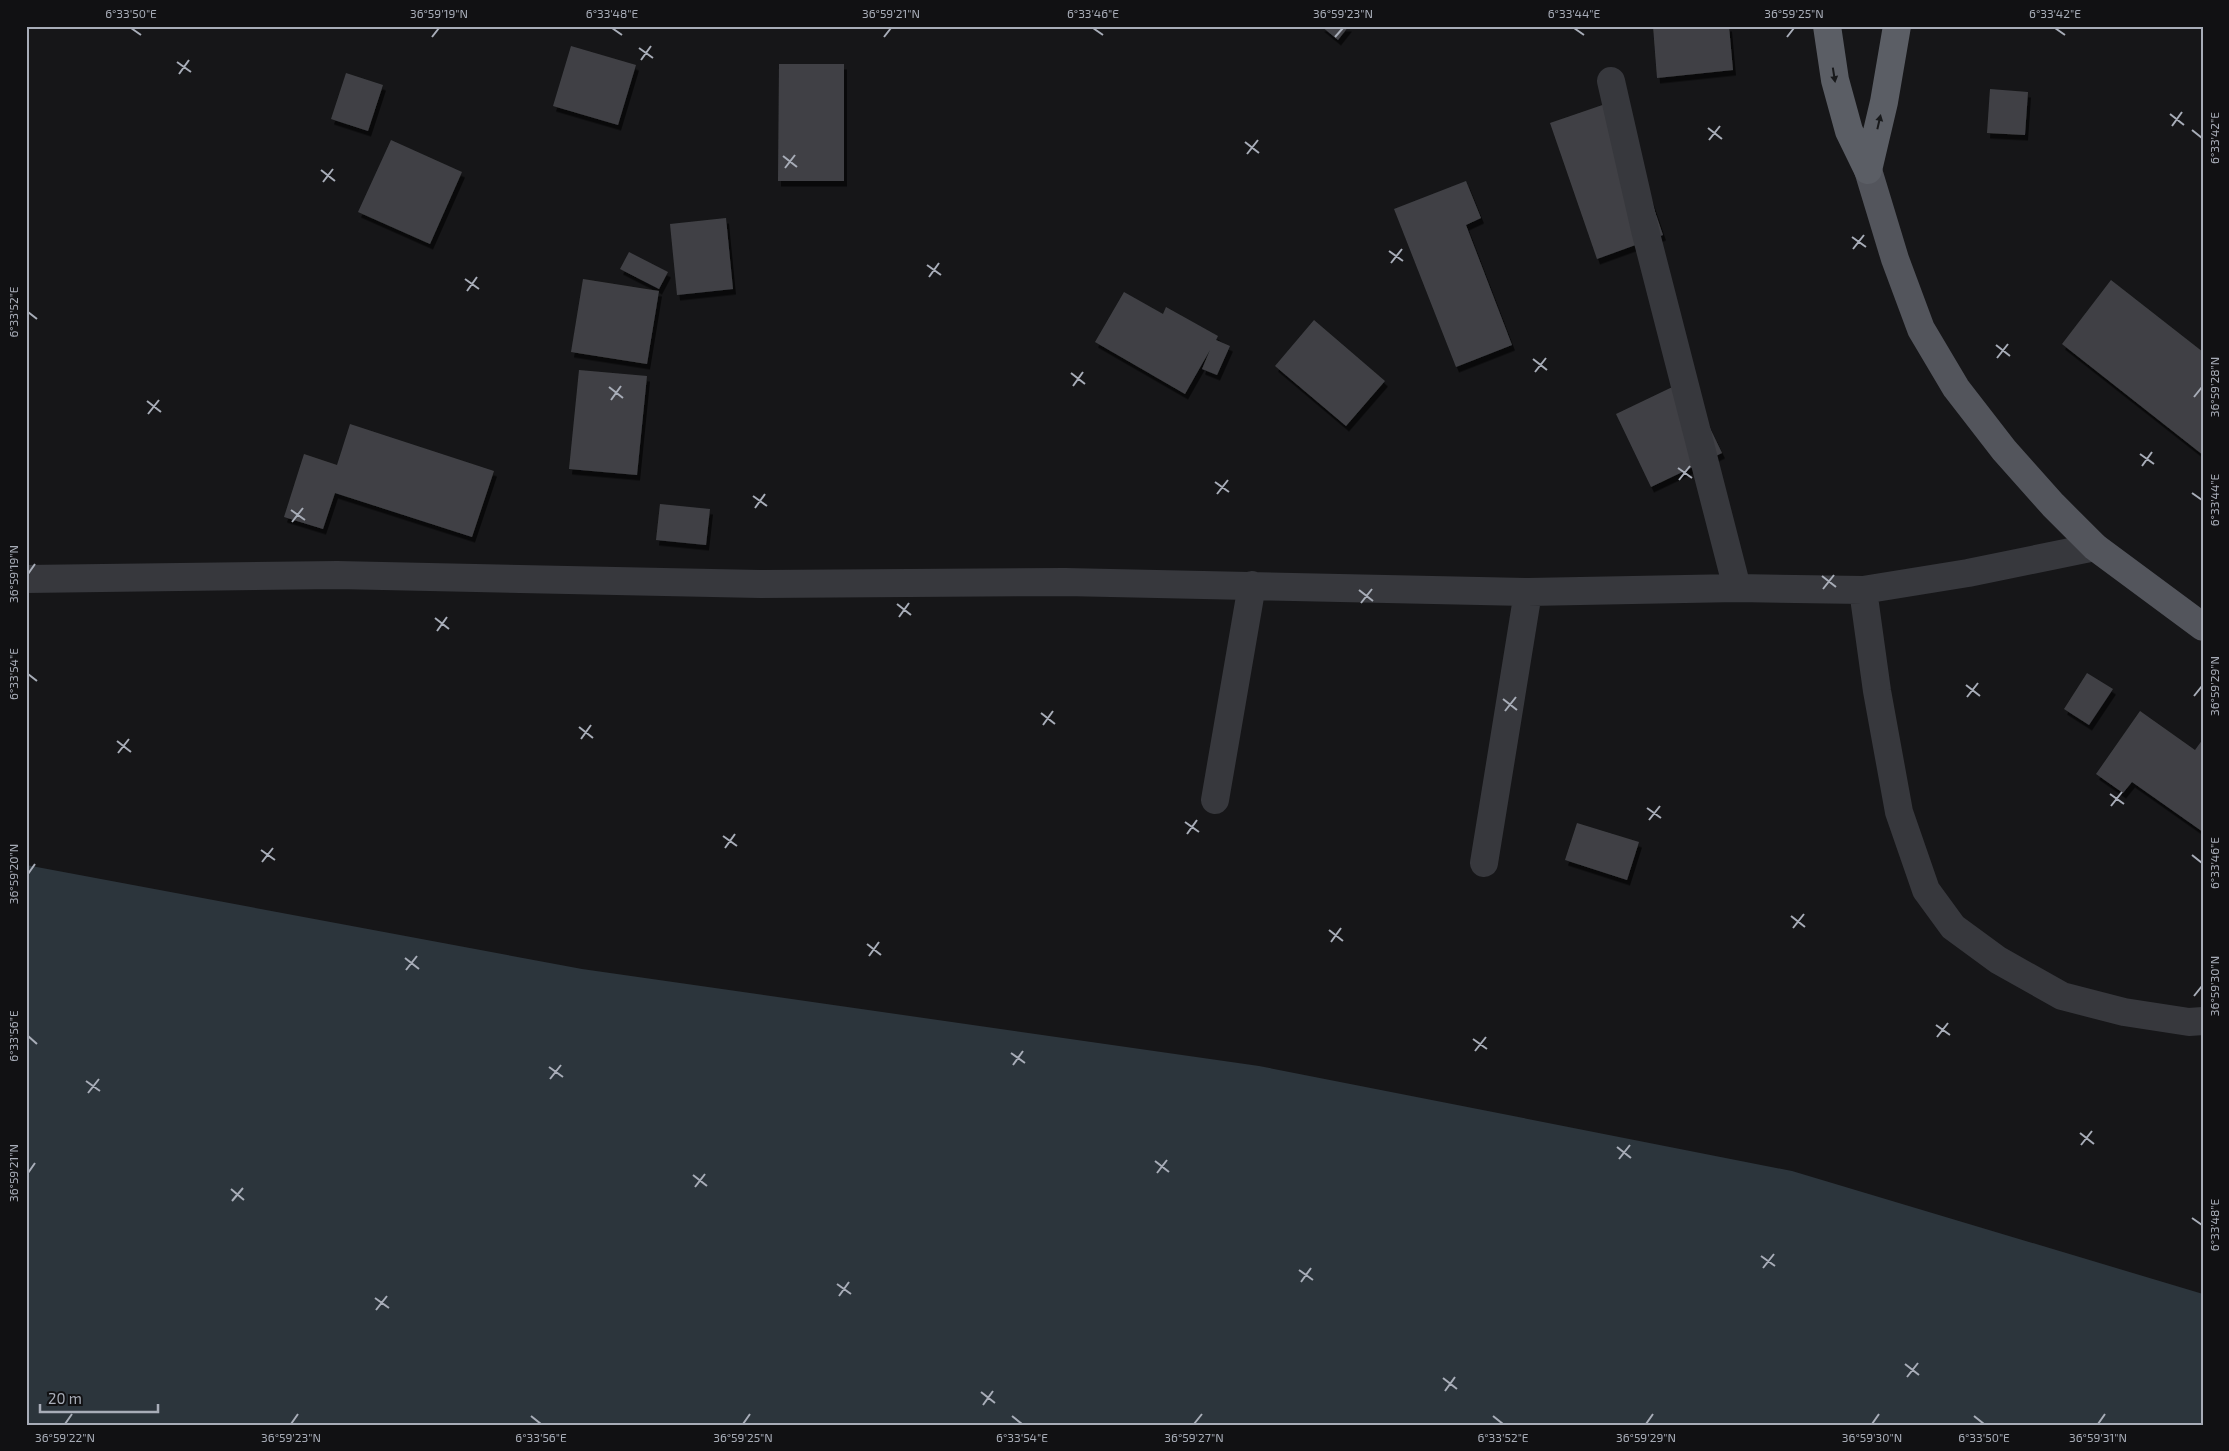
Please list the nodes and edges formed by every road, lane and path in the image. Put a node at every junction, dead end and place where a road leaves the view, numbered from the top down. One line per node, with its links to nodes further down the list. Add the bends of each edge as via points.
1 (1827, 26): 4 (highway, one-way to 4, via 1837,89 1849,131)
2 (1896, 26): 4 (highway, one-way to 2, via 1884,102)
3 (1611, 81): 8 (street, via 1645,230)
4 (1868, 170): 5 (main road, via 1895,259 1921,329 1956,388 2052,505)
5 (2095, 547): 9 (street); 11 (main road)
6 (26, 579): 7 (street, via 337,575 760,584 1065,582)
7 (1252, 585): 10 (street); 12 (street)
8 (1737, 588): 9 (street); 10 (street)
9 (1863, 590): 14 (street, via 1899,812 1926,890 1954,927 1998,960 2062,996 2124,1012 2189,1022)
10 (1528, 592): 13 (street)
11 (2203, 628)
12 (1215, 800)
13 (1484, 863)
14 (2203, 1021)

